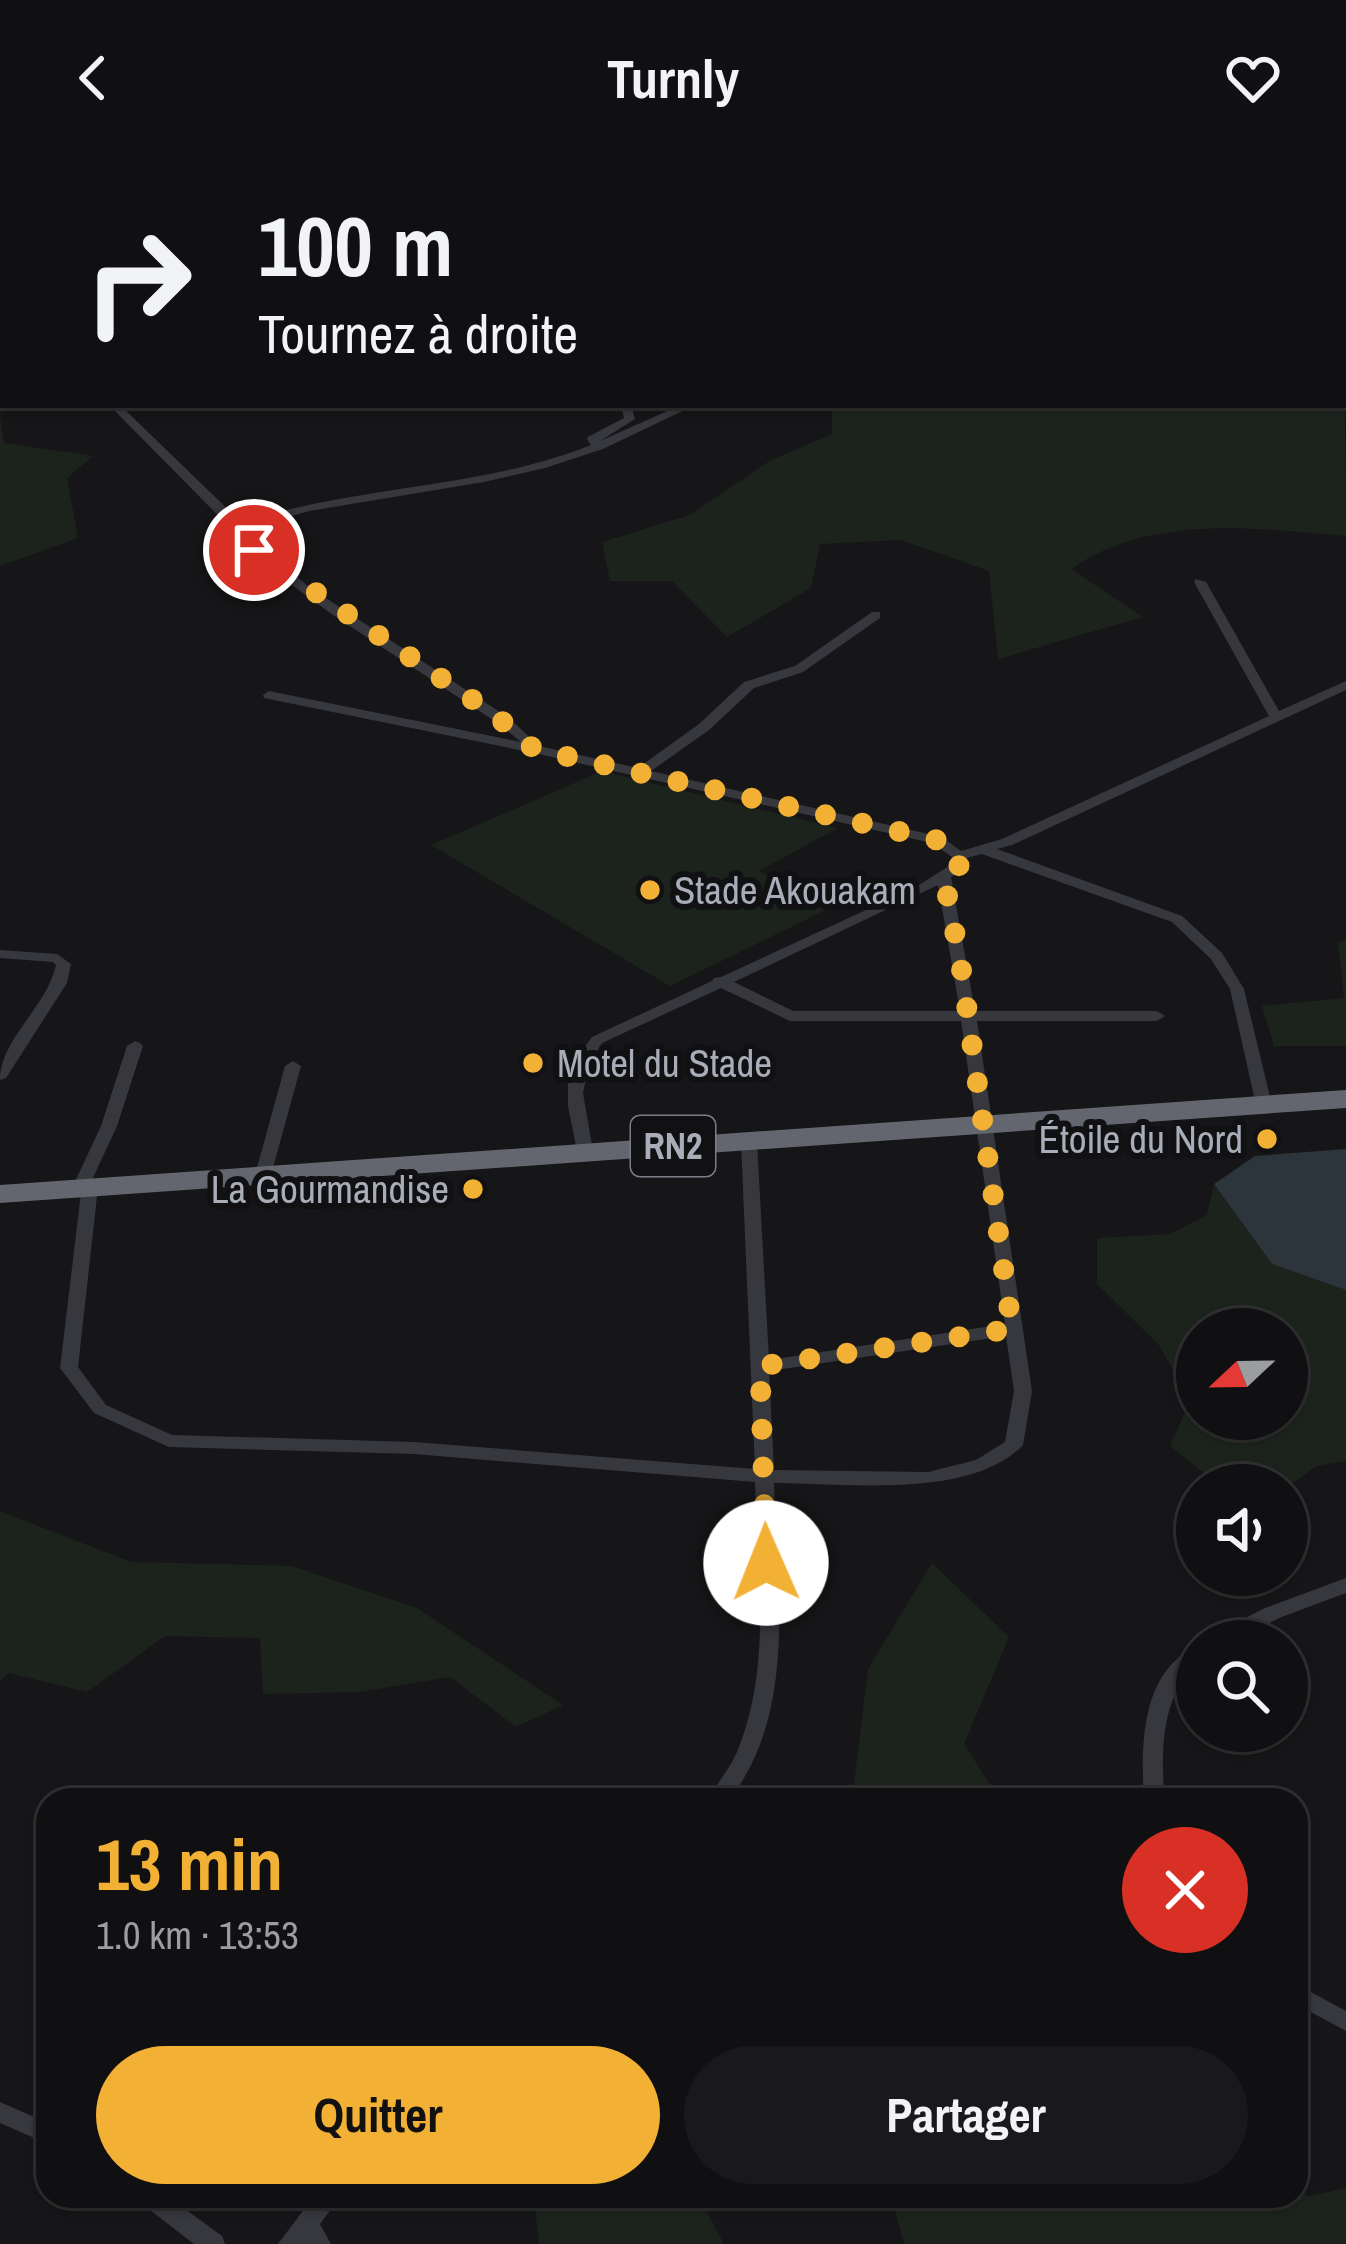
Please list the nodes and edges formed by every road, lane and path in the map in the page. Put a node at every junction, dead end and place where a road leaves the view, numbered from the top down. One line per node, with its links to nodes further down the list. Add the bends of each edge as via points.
1 (117, 408): 5 (street)
2 (627, 408): 4 (street, via 629,419 592,440)
3 (684, 408): 4 (street)
4 (599, 448): 5 (street, via 520,472)
5 (240, 528): 11 (street, via 266,560)
6 (1200, 582): 10 (street)
7 (876, 616): 12 (street, via 800,669 749,685)
8 (1346, 685): 10 (street)
9 (269, 695): 11 (street)
10 (1274, 714): 13 (street)
11 (534, 749): 12 (street)
12 (640, 773): 14 (street, via 937,840)
13 (985, 850): 14 (street); 24 (street, via 1152,908 1198,934 1231,973)
14 (959, 856): 15 (street)
15 (944, 878): 17 (street); 18 (street)
16 (0, 954): 22 (street, via 57,958 64,970)
17 (719, 981): 18 (street, via 790,1016); 27 (street, via 597,1040 579,1062 573,1091)
18 (967, 1013): 19 (street); 25 (street)
19 (1157, 1016)
20 (135, 1046): 29 (street)
21 (293, 1066): 28 (street)
22 (0, 1075)
23 (1346, 1100): 24 (highway, RN2)
24 (1264, 1105): 25 (highway, RN2)
25 (981, 1124): 26 (highway, RN2); 31 (street)
26 (749, 1142): 27 (highway, RN2); 32 (street)
27 (585, 1151): 28 (highway, RN2)
28 (263, 1175): 29 (highway, RN2)
29 (85, 1188): 30 (highway, RN2); 33 (street, via 69,1368 100,1409 170,1441 415,1448)
30 (0, 1194)
31 (1012, 1329): 32 (street); 33 (street, via 1023,1391 1020,1430 1007,1453 928,1478)
32 (760, 1366): 33 (street)
33 (765, 1476): 37 (street, via 762,1701)
34 (1346, 1585): 35 (street)
35 (1258, 1620)
36 (1176, 1679): 38 (street, via 1162,1695)
37 (728, 1788)
38 (1153, 1788)
39 (1308, 2000): 40 (street)
40 (1346, 2022)
41 (0, 2112): 42 (street)
42 (36, 2128)
43 (165, 2208): 45 (street)
44 (312, 2234): 46 (street)
45 (213, 2244)
46 (290, 2244)

